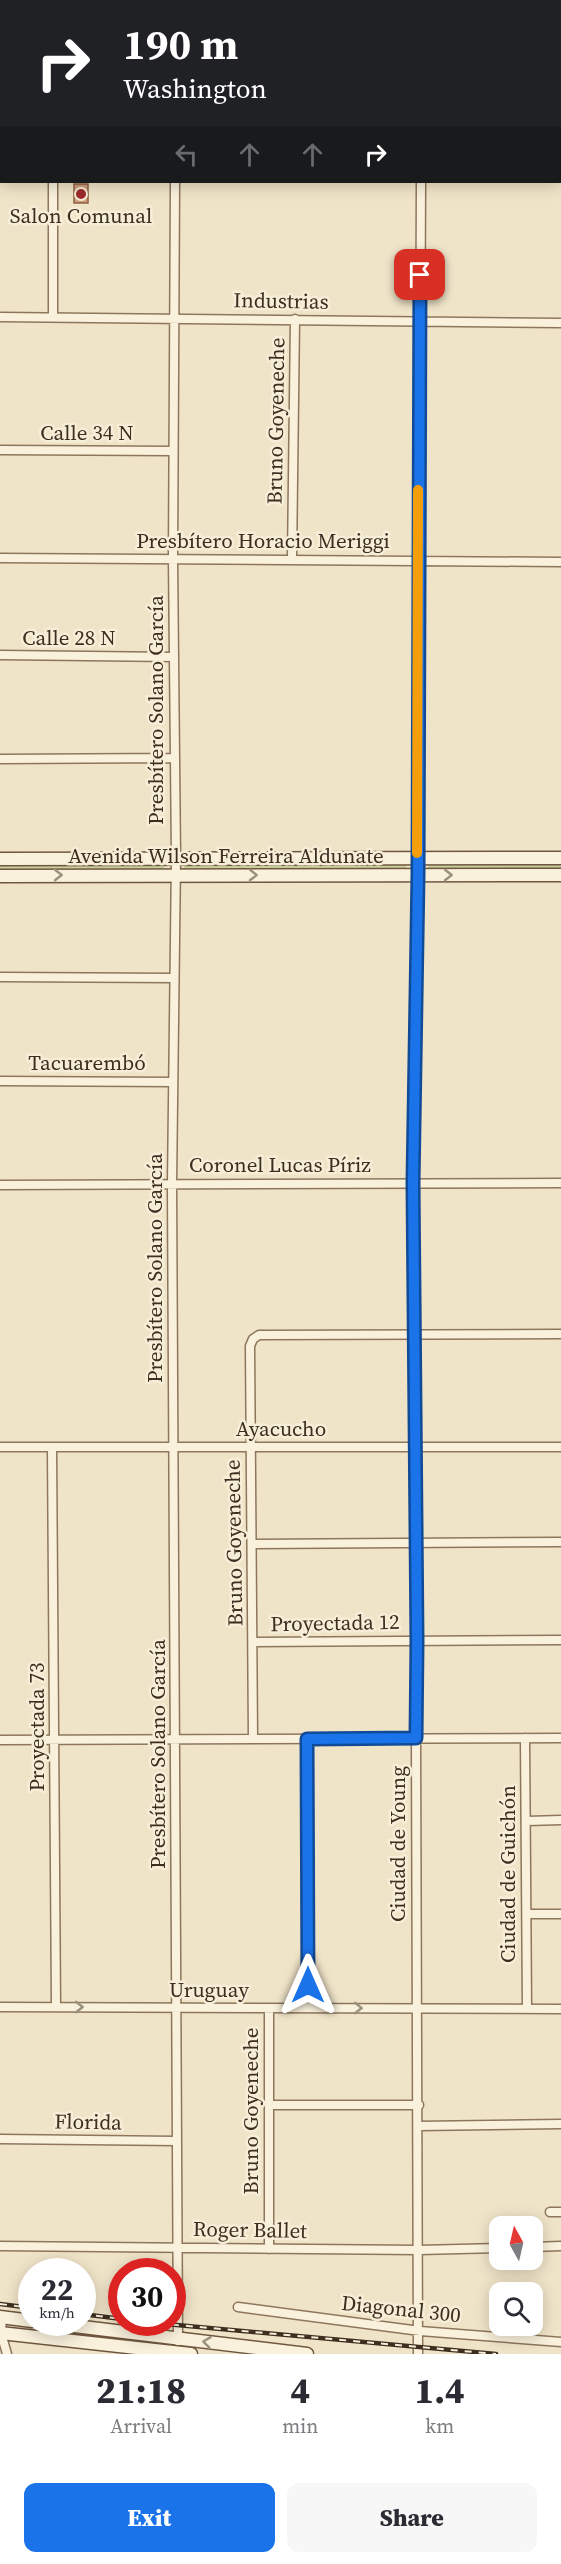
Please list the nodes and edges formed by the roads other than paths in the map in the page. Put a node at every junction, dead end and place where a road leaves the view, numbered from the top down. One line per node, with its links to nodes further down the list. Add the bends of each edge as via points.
1 (53, 183): 5 (street)
2 (175, 183): 6 (street, Presbítero Solano García)
3 (421, 183): 8 (street, Ciudad de Young)
4 (0, 317): 5 (street, Industrias)
5 (53, 317): 6 (street, Industrias)
6 (174, 318): 7 (street, Industrias); 11 (street, Presbítero Solano García)
7 (295, 319): 8 (street, Industrias); 14 (street, Bruno Goyeneche)
8 (419, 322): 9 (street, Industrias); 15 (street, Ciudad de Young)
9 (561, 323)
10 (0, 450): 11 (street, Calle 34 N)
11 (173, 452): 13 (street, Presbítero Solano García)
12 (0, 558): 13 (street, Presbítero Horacio Meriggi)
13 (173, 559): 14 (street, Presbítero Horacio Meriggi); 18 (street, Presbítero Solano García)
14 (292, 559): 15 (street, Presbítero Horacio Meriggi)
15 (418, 560): 16 (street, Presbítero Horacio Meriggi); 22 (street, Ciudad de Young)
16 (561, 562)
17 (0, 655): 18 (street, Calle 28 N)
18 (174, 657): 19 (street, Presbítero Solano García)
19 (174, 758): 20 (street); 21 (street, Presbítero Solano García)
20 (0, 759)
21 (176, 858): 22 (street, Avenida Wilson Ferreira Aldunate); 24 (street, Avenida Wilson Ferreira Aldunate); 25 (street, Presbítero Solano García)
22 (417, 858): 23 (street, Avenida Wilson Ferreira Aldunate); 26 (street, Ciudad de Young)
23 (561, 858)
24 (0, 859)
25 (175, 874): 26 (street, Avenida Wilson Ferreira Aldunate, one-way to 26); 28 (street, Avenida Wilson Ferreira Aldunate, one-way to 25); 30 (street, Presbítero Solano García)
26 (418, 875): 27 (street, Avenida Wilson Ferreira Aldunate, one-way to 27); 33 (street, Ciudad de Young)
27 (561, 875)
28 (0, 876)
29 (0, 977): 30 (street)
30 (174, 978): 32 (street, Presbítero Solano García)
31 (0, 1081): 32 (street, Tacuarembó)
32 (173, 1082): 35 (street, Presbítero Solano García)
33 (413, 1183): 34 (street, Coronel Lucas Píriz); 35 (street, Coronel Lucas Píriz); 37 (street, Ciudad de Young)
34 (561, 1183)
35 (172, 1184): 36 (street, Coronel Lucas Píriz); 40 (street, Presbítero Solano García)
36 (0, 1185)
37 (414, 1334): 38 (street); 41 (street, Bruno Goyeneche, via 259,1335 253,1339); 42 (street, Ciudad de Young)
38 (561, 1334)
39 (0, 1447): 44 (street, Ayacucho)
40 (174, 1447): 41 (street, Ayacucho); 44 (street, Ayacucho); 58 (street, Presbítero Solano García)
41 (251, 1447): 42 (street, Ayacucho); 47 (street, Bruno Goyeneche)
42 (415, 1447): 43 (street, Ayacucho); 45 (street, Ciudad de Young)
43 (561, 1447)
44 (52, 1448): 54 (street, Proyectada 73)
45 (417, 1542): 46 (street); 47 (street); 49 (street, Ciudad de Young)
46 (561, 1542)
47 (252, 1544): 50 (street, Bruno Goyeneche)
48 (561, 1640): 49 (street, Proyectada 12)
49 (417, 1641): 50 (street, Proyectada 12); 51 (street, Ciudad de Young)
50 (253, 1642): 55 (street, Bruno Goyeneche)
51 (416, 1738): 52 (street); 56 (street); 68 (street, Ciudad de Young)
52 (525, 1738): 53 (street); 60 (street, Ciudad de Guichón)
53 (561, 1738)
54 (55, 1739): 57 (street); 58 (street); 64 (street, Proyectada 73)
55 (252, 1739): 56 (street); 58 (street)
56 (307, 1739): 67 (street)
57 (0, 1740)
58 (176, 1740): 65 (street, Presbítero Solano García)
59 (561, 1820): 60 (street)
60 (527, 1821): 61 (street, Ciudad de Guichón)
61 (527, 1914): 62 (street); 69 (street, Ciudad de Guichón)
62 (561, 1914)
63 (0, 2007): 64 (street, Uruguay)
64 (56, 2007): 65 (street, Uruguay, one-way to 65)
65 (176, 2008): 66 (street, Uruguay); 76 (street, Presbítero Solano García)
66 (269, 2008): 67 (street, Uruguay); 71 (street, Bruno Goyeneche)
67 (308, 2008): 68 (street, Uruguay, one-way to 68)
68 (417, 2009): 69 (street, Uruguay); 72 (street, Ciudad de Young)
69 (527, 2009): 70 (street, Uruguay)
70 (561, 2009)
71 (269, 2105): 72 (street); 84 (street, Bruno Goyeneche)
72 (419, 2105): 74 (street, Ciudad de Young)
73 (561, 2124): 74 (street)
74 (419, 2126): 85 (street, Ciudad de Young)
75 (0, 2139): 76 (street, Florida)
76 (176, 2141): 81 (street, Presbítero Solano García)
77 (550, 2212): 78 (street)
78 (561, 2212)
79 (0, 2246): 81 (street, Roger Ballet)
80 (561, 2246): 82 (street)
81 (177, 2247): 84 (street, Roger Ballet); 92 (street, Presbítero Solano García)
82 (543, 2247)
83 (489, 2248): 85 (street, Roger Ballet)
84 (269, 2249): 85 (street, Roger Ballet)
85 (419, 2250): 90 (street, Ciudad de Young)
86 (238, 2307): 90 (street, Diagonal 300)
87 (1, 2317): 88 (street); 91 (street)
88 (18, 2319)
89 (96, 2329): 92 (street)
90 (420, 2331): 93 (street, Diagonal 300); 97 (street, Ciudad de Young)
91 (1, 2333): 94 (street); 95 (street)
92 (177, 2339): 94 (street, Presbítero Solano García); 96 (street, one-way to 92)
93 (561, 2342)
94 (182, 2353)
95 (7, 2354)
96 (307, 2354)
97 (418, 2354)

